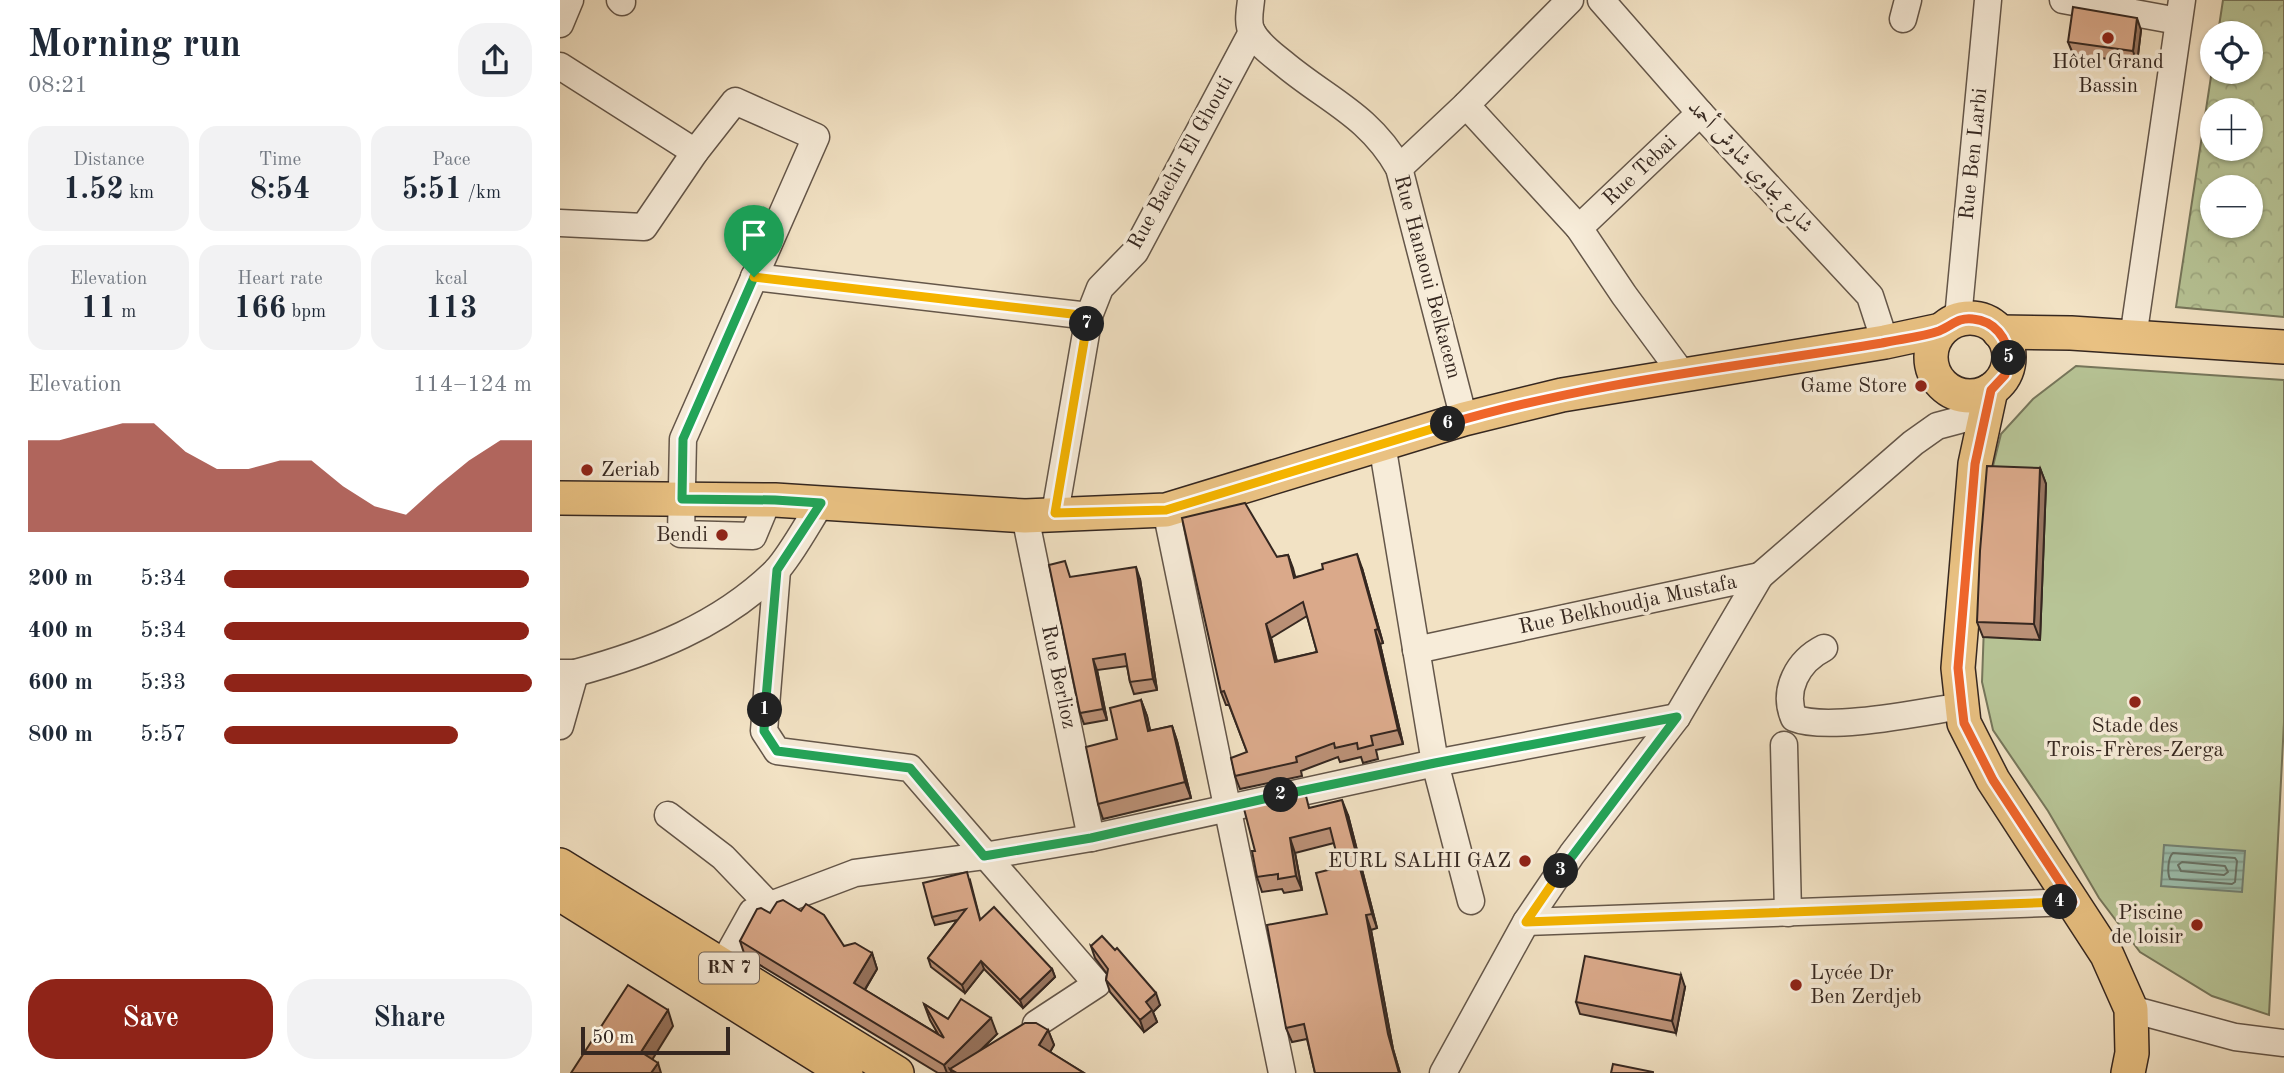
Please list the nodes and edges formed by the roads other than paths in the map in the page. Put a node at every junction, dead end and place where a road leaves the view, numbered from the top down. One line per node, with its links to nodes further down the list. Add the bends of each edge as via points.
1 (570, 0): 8 (street)
2 (1251, 0): 9 (street, Rue Bachir El Ghouti)
3 (1570, 0): 11 (street)
4 (1601, 0): 12 (street, شارع بجاوي شاوش أحمد)
5 (1989, 0): 19 (street, Rue Ben Larbi)
6 (2076, 1): 7 (street)
7 (2180, 11): 20 (street)
8 (560, 24)
9 (1252, 32): 14 (street, Rue Hanaoui Belkacem, via 1294,72 1358,117 1388,148); 18 (street, Rue Bachir El Ghouti, via 1135,252 1100,288)
10 (560, 66): 13 (street)
11 (1466, 105): 14 (street); 16 (street)
12 (1700, 113): 16 (street, Rue Tebai); 21 (street, شارع بجاوي شاوش أحمد, via 1870,296)
13 (695, 152): 15 (street, via 644,227); 17 (street, via 735,101 816,137)
14 (1399, 168): 26 (street, Rue Hanaoui Belkacem)
15 (560, 223)
16 (1579, 228): 24 (street)
17 (754, 277): 18 (street); 29 (street, via 683,439)
18 (1089, 316): 32 (street, Rue Bachir El Ghouti)
19 (1951, 327): 21 (main road); 22 (main road, via 1981,320); 25 (main road, via 1934,372 1951,391)
20 (2133, 338): 22 (main road, via 2071,333); 23 (main road)
21 (1885, 342): 24 (main road)
22 (2004, 344): 25 (main road, via 2005,375)
23 (2284, 347)
24 (1683, 375): 26 (main road, via 1562,395)
25 (1974, 401): 34 (street, via 1913,443); 38 (main road, via 1975,464 1958,668)
26 (1464, 419): 27 (main road)
27 (1382, 444): 31 (main road); 36 (street)
28 (560, 498): 29 (main road)
29 (682, 499): 30 (main road)
30 (821, 503): 32 (main road); 33 (street)
31 (1166, 510): 32 (main road); 43 (street)
32 (1040, 514): 45 (street, Rue Berlioz)
33 (777, 570): 37 (street, via 720,617 664,645); 46 (street, via 764,731 777,751 910,768)
34 (1760, 576): 36 (street, Rue Belkhoudja Mustafa); 39 (street, Rue Belkhoudja Mustafa)
35 (1824, 648): 38 (street, via 1810,655 1796,673 1790,692 1794,718 1804,723 1831,724)
36 (1416, 650): 42 (street)
37 (568, 673): 40 (street)
38 (1962, 706): 50 (main road, via 1964,723 1993,780)
39 (1677, 717): 42 (street); 53 (street, Rue Belkhoudja Mustafa)
40 (560, 726)
41 (1784, 745): 52 (street)
42 (1435, 763): 43 (street); 49 (street)
43 (1226, 807): 45 (street); 60 (street)
44 (668, 815): 51 (street, via 723,857)
45 (1091, 838): 46 (street)
46 (984, 856): 51 (street, via 855,873); 56 (street, via 1097,984)
47 (560, 865): 54 (main road, RN 7)
48 (560, 894): 58 (main road, RN 7)
49 (1471, 901)
50 (2073, 902): 52 (street); 55 (main road, via 2107,955)
51 (769, 905): 54 (street, via 752,912)
52 (1788, 913): 53 (street)
53 (1526, 922): 61 (street, Rue Belkhoudja Mustafa)
54 (723, 964): 59 (main road, RN 7)
55 (2131, 1009): 57 (street, via 2235,1037); 62 (main road)
56 (1036, 1024)
57 (2284, 1043)
58 (846, 1073)
59 (897, 1073)
60 (1282, 1073)
61 (1443, 1073)
62 (2128, 1073)

